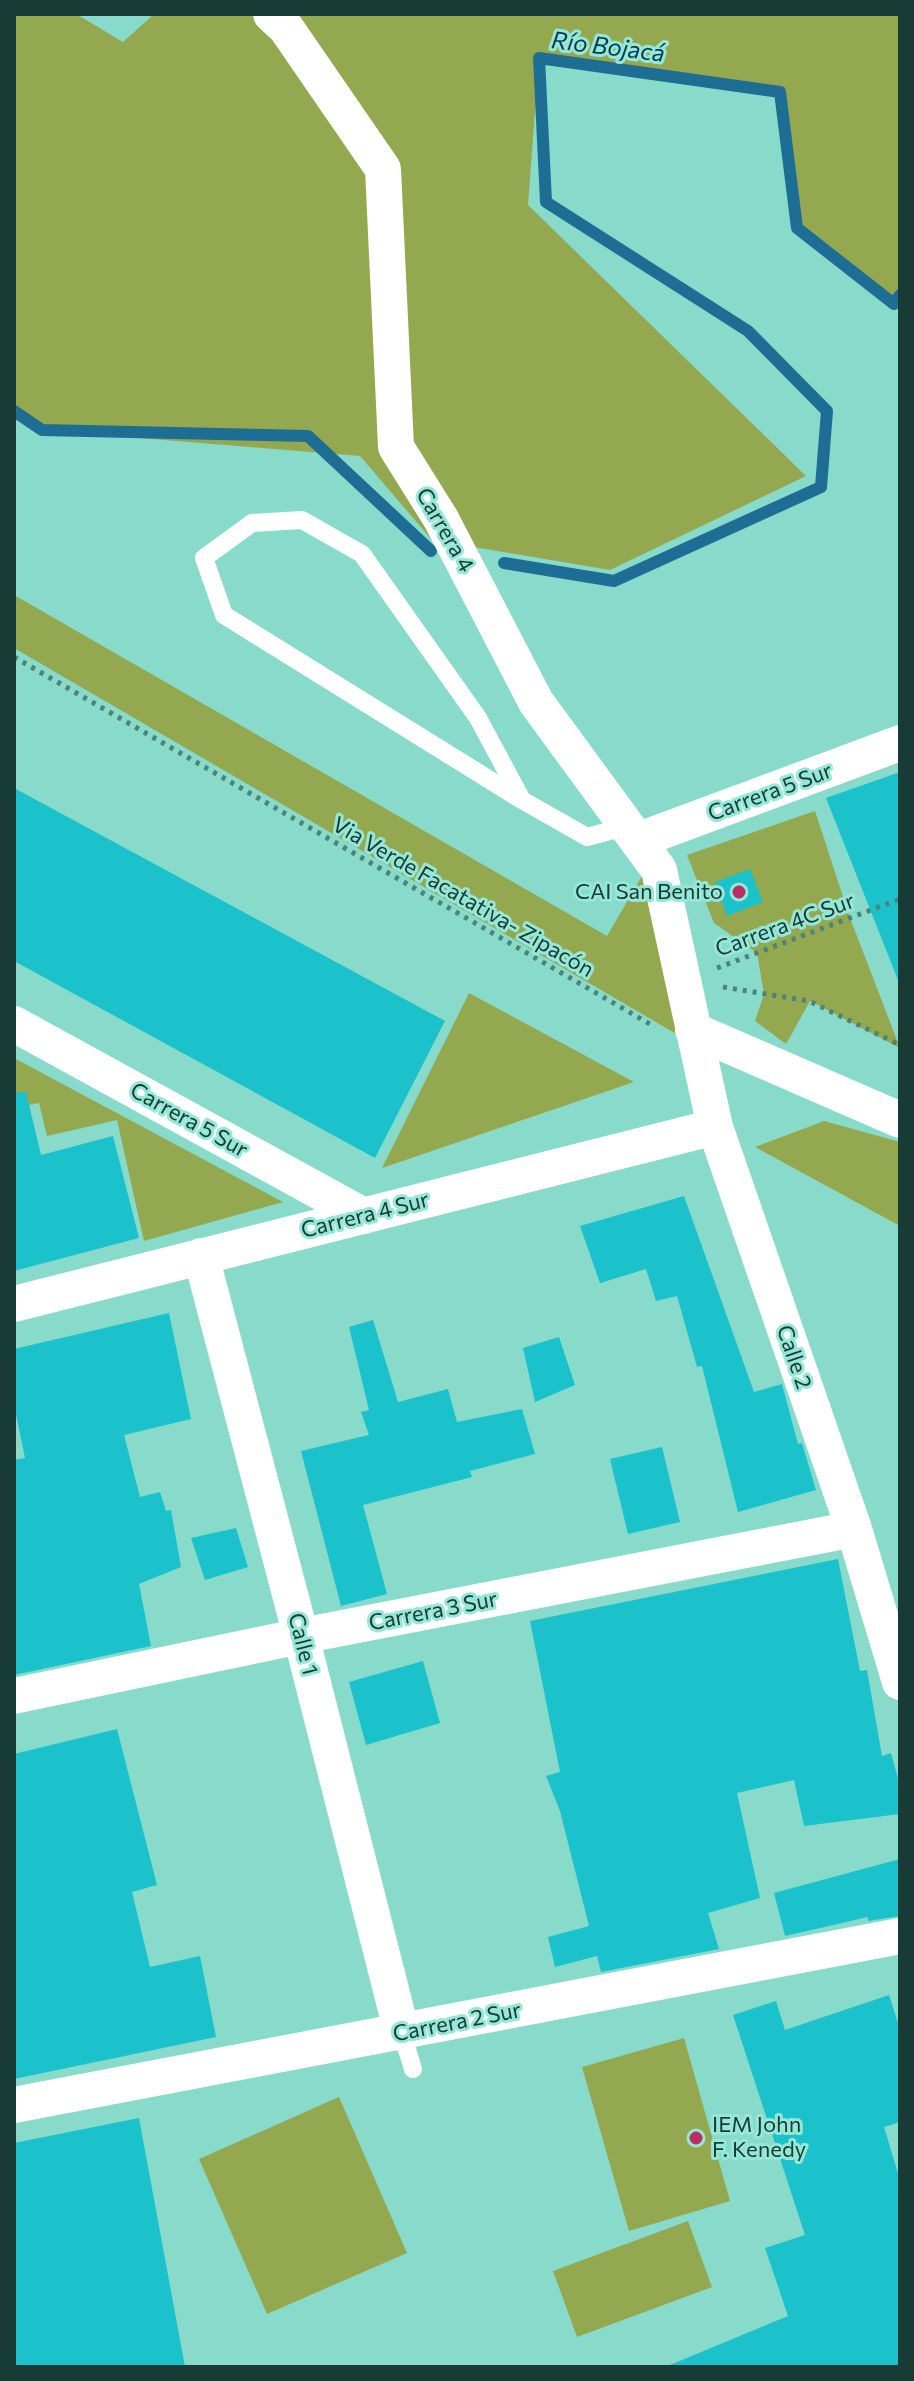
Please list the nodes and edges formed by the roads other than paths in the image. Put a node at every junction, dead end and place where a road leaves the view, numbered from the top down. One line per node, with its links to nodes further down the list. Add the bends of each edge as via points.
1 (271, 14): 4 (street, Carrera 4, via 383,169 396,447 441,519 536,702)
2 (900, 743): 4 (street, Carrera 5 Sur)
3 (522, 800): 3 (lane, via 224,615 204,558 252,523 302,520 362,554 478,718); 4 (lane, via 587,837)
4 (634, 833): 6 (street, Carrera 4, via 659,870)
5 (14, 1024): 9 (street, Carrera 5 Sur)
6 (695, 1041): 7 (street); 8 (street, Calle 2)
7 (900, 1120)
8 (715, 1127): 9 (street, Carrera 4 Sur); 12 (street, Calle 2)
9 (364, 1216): 10 (street, Carrera 4 Sur)
10 (201, 1256): 11 (street, Carrera 4 Sur); 13 (street, Calle 1)
11 (14, 1304)
12 (854, 1529): 13 (street, Carrera 3 Sur); 14 (street, Calle 2)
13 (301, 1636): 15 (street, Carrera 3 Sur); 17 (street, Calle 1)
14 (900, 1682)
15 (14, 1696)
16 (900, 1936): 17 (street, Carrera 2 Sur)
17 (402, 2033): 18 (lane); 19 (street, Carrera 2 Sur)
18 (413, 2069)
19 (14, 2105)

